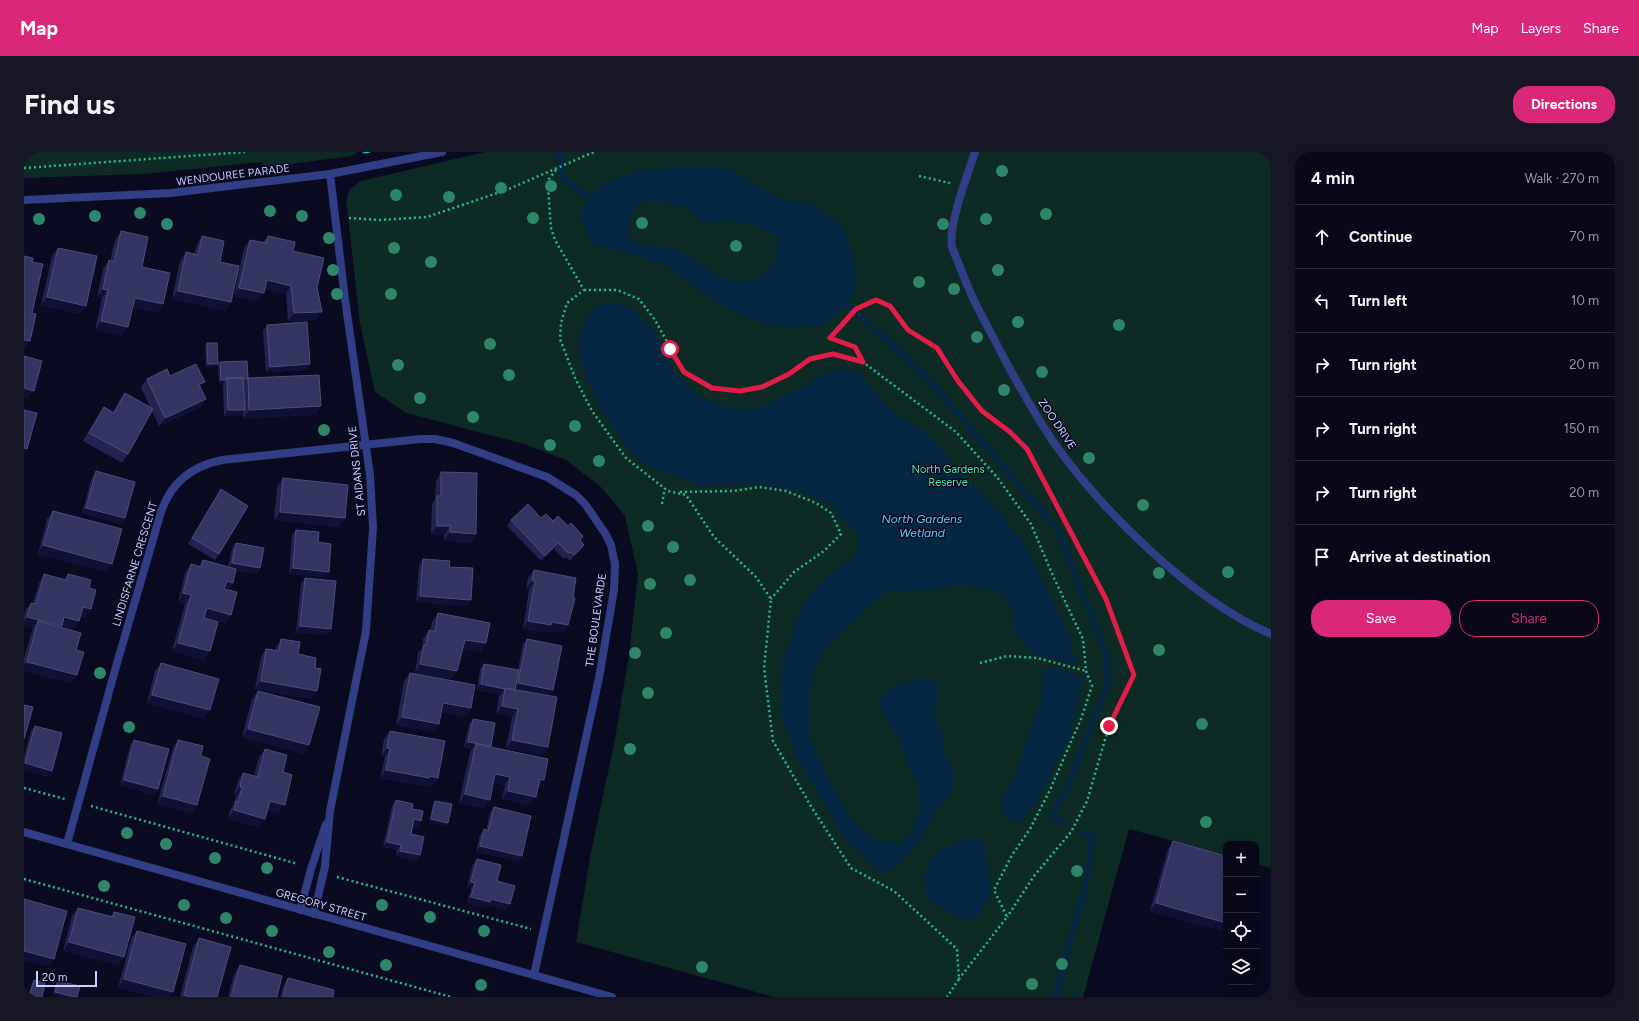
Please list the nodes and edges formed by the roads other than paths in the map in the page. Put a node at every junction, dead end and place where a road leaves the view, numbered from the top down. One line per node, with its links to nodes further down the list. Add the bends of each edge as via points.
1 (442, 152): 3 (street, WENDOUREE PARADE)
2 (976, 152): 6 (street, ZOO DRIVE, via 964,186 952,236 952,248 972,297 1026,399 1086,485 1134,534 1202,593 1226,610)
3 (330, 174): 4 (street, WENDOUREE PARADE, via 170,193); 5 (street, ST AIDANS DRIVE, via 344,299)
4 (24, 200)
5 (366, 444): 7 (street, ST AIDANS DRIVE, via 373,528 370,595 360,668); 9 (street, LINDISFARNE CRESCENT, via 210,462 191,471 172,488 161,512); 12 (street, THE BOULEVARDE, via 420,439 441,440 547,477 576,495 585,504 611,545 615,564 614,590 600,670)
6 (1271, 634)
7 (330, 812): 10 (street, ST AIDANS DRIVE); 11 (street, ST AIDANS DRIVE, via 325,866)
8 (24, 832): 9 (street, GREGORY STREET)
9 (67, 844): 10 (street, GREGORY STREET)
10 (300, 910): 11 (street, GREGORY STREET)
11 (314, 914): 12 (street, GREGORY STREET)
12 (534, 975): 13 (street, GREGORY STREET)
13 (612, 997)

